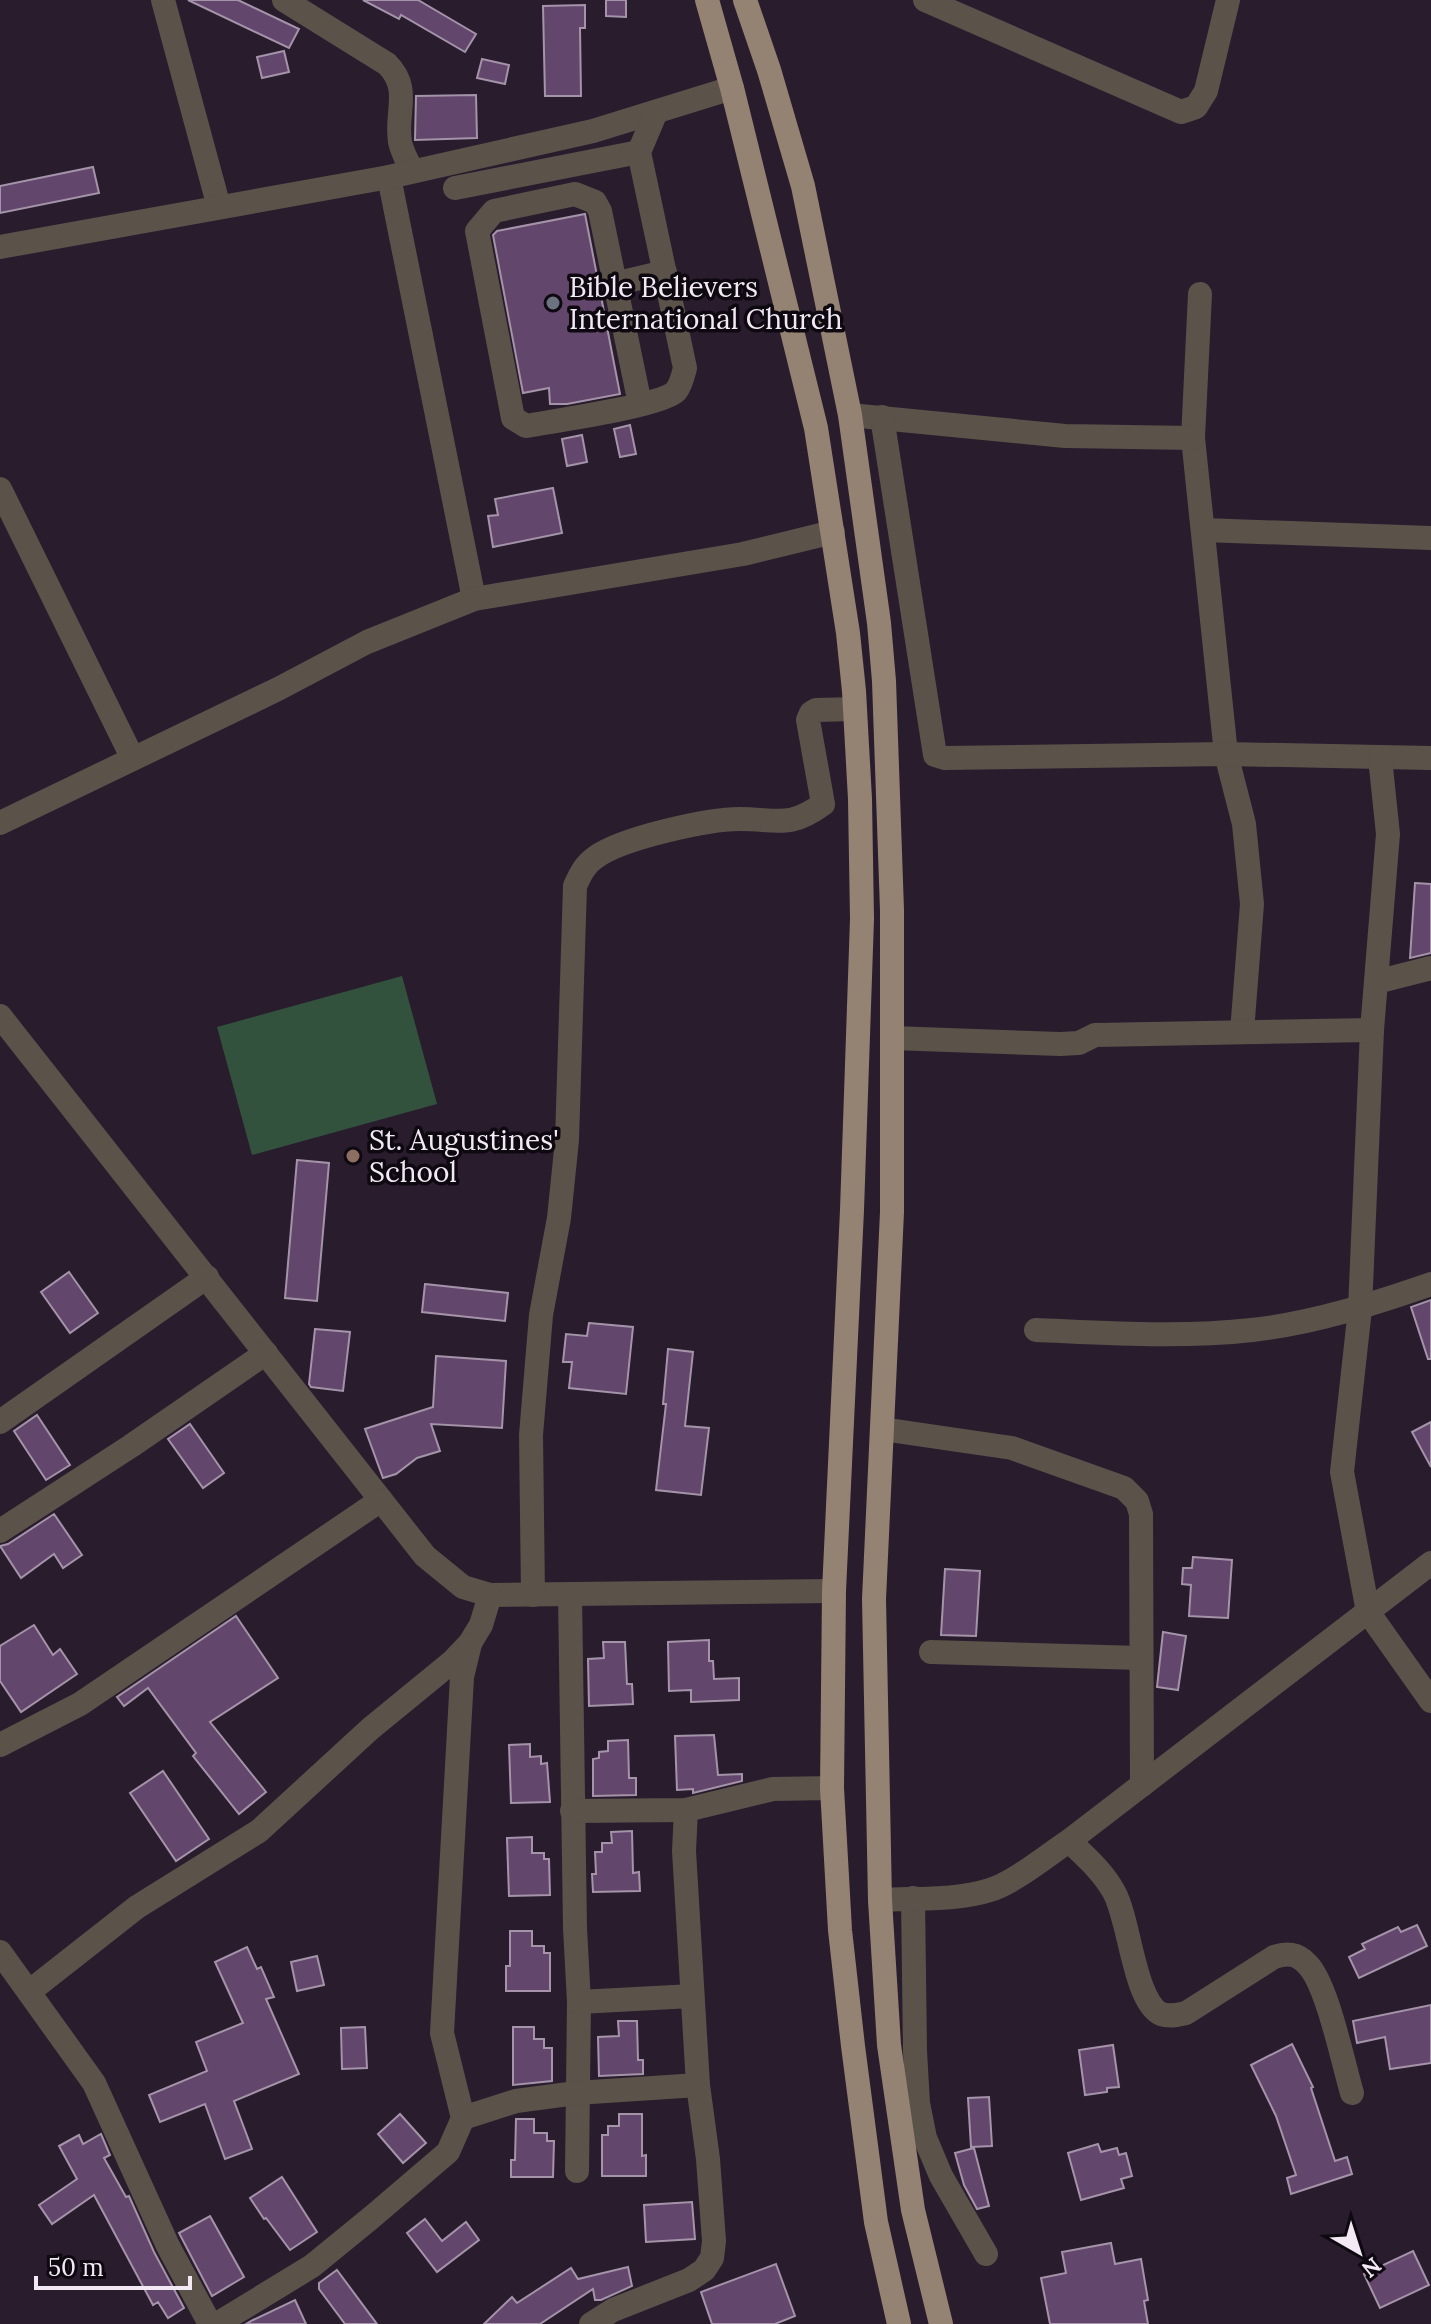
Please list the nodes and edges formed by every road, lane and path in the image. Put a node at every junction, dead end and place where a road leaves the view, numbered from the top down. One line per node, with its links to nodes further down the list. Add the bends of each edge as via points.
1 (163, 0): 14 (street)
2 (284, 0): 10 (street, via 396,72 401,84)
3 (707, 0): 7 (main road)
4 (745, 0): 20 (main road, via 803,186)
5 (925, 0): 6 (street, via 1181,112 1196,107 1206,91)
6 (1228, 0)
7 (732, 88): 8 (street); 25 (main road, via 816,428)
8 (656, 112): 9 (street); 10 (street)
9 (639, 152): 11 (street); 16 (street)
10 (400, 174): 14 (street); 27 (street)
11 (529, 174): 12 (street); 13 (street)
12 (455, 188)
13 (534, 203): 17 (street, via 575,194 595,202); 19 (street, via 494,211 477,231 513,418 526,426)
14 (219, 207): 15 (street)
15 (0, 247)
16 (665, 272): 17 (street); 19 (street, via 685,368 676,391)
17 (614, 284): 19 (street)
18 (1200, 294): 22 (street)
19 (640, 404)
20 (850, 415): 21 (street); 39 (main road, via 884,681)
21 (882, 417): 22 (street, via 1065,436); 29 (street, via 935,755)
22 (1193, 438): 24 (street)
23 (0, 489): 30 (street)
24 (1203, 530): 26 (street); 29 (street)
25 (833, 532): 27 (street, via 743,554); 28 (main road)
26 (1431, 538)
27 (474, 599): 30 (street, via 367,642)
28 (855, 709): 50 (main road, via 862,919); 52 (street, via 811,713 823,804 808,815 786,822 704,822 631,842 597,856 575,886 567,1140 541,1315 531,1435)
29 (1226, 754): 31 (street); 38 (street, via 1244,824 1252,904)
30 (132, 757): 33 (street)
31 (1380, 758): 32 (street); 35 (street, via 1388,834)
32 (1431, 758)
33 (0, 823)
34 (1431, 968): 35 (street)
35 (1376, 982): 37 (street)
36 (0, 1016): 40 (street)
37 (1372, 1030): 38 (street); 42 (street)
38 (1242, 1032): 39 (street, via 1095,1035 1060,1044)
39 (892, 1038): 46 (main road, via 892,1212)
40 (207, 1277): 44 (street); 45 (street)
41 (1431, 1284): 42 (street)
42 (1360, 1309): 43 (street, via 1238,1331 1163,1335); 54 (street, via 1342,1472)
43 (1036, 1330)
44 (266, 1353): 47 (street); 48 (street)
45 (0, 1422)
46 (882, 1429): 57 (street, via 1012,1448 1124,1488 1141,1514); 66 (main road, via 874,1599)
47 (381, 1500): 51 (street, via 446,1575); 59 (street, via 80,1704)
48 (0, 1531)
49 (1431, 1563): 54 (street)
50 (834, 1591): 53 (street); 61 (main road)
51 (490, 1595): 52 (street); 55 (street)
52 (533, 1595): 53 (street)
53 (570, 1595): 63 (street)
54 (1368, 1612): 58 (street); 60 (street)
55 (470, 1643): 68 (street, via 259,1831 137,1907); 76 (street, via 462,1677 442,2033)
56 (931, 1652): 57 (street)
57 (1141, 1658): 60 (street)
58 (1431, 1701)
59 (0, 1745)
60 (1142, 1785): 64 (street)
61 (832, 1788): 62 (street, via 773,1789); 72 (main road)
62 (686, 1810): 63 (street); 69 (street)
63 (572, 1811): 70 (street)
64 (1069, 1841): 65 (street, via 992,1890); 75 (street, via 1099,1869 1116,1895 1144,1996 1155,2010 1171,2016 1186,2013 1274,1957 1296,1955 1320,1985)
65 (913, 1898): 66 (street); 78 (street, via 915,2051 925,2138)
66 (880, 1900): 71 (main road)
67 (0, 1952): 68 (street)
68 (30, 1991): 79 (street, via 94,2083 168,2246)
69 (692, 1996): 70 (street); 73 (street)
70 (579, 2002): 74 (street)
71 (889, 2045): 72 (main road); 83 (main road, via 913,2210)
72 (853, 2046): 82 (main road, via 876,2222)
73 (698, 2085): 74 (street); 81 (street, via 712,2258 689,2280)
74 (576, 2093): 76 (street, via 516,2101); 77 (street)
75 (1352, 2093)
76 (463, 2118): 80 (street, via 448,2152 372,2217 312,2266)
77 (577, 2171)
78 (986, 2254)
79 (210, 2324)
80 (217, 2324)
81 (591, 2324)
82 (899, 2324)
83 (941, 2324)

